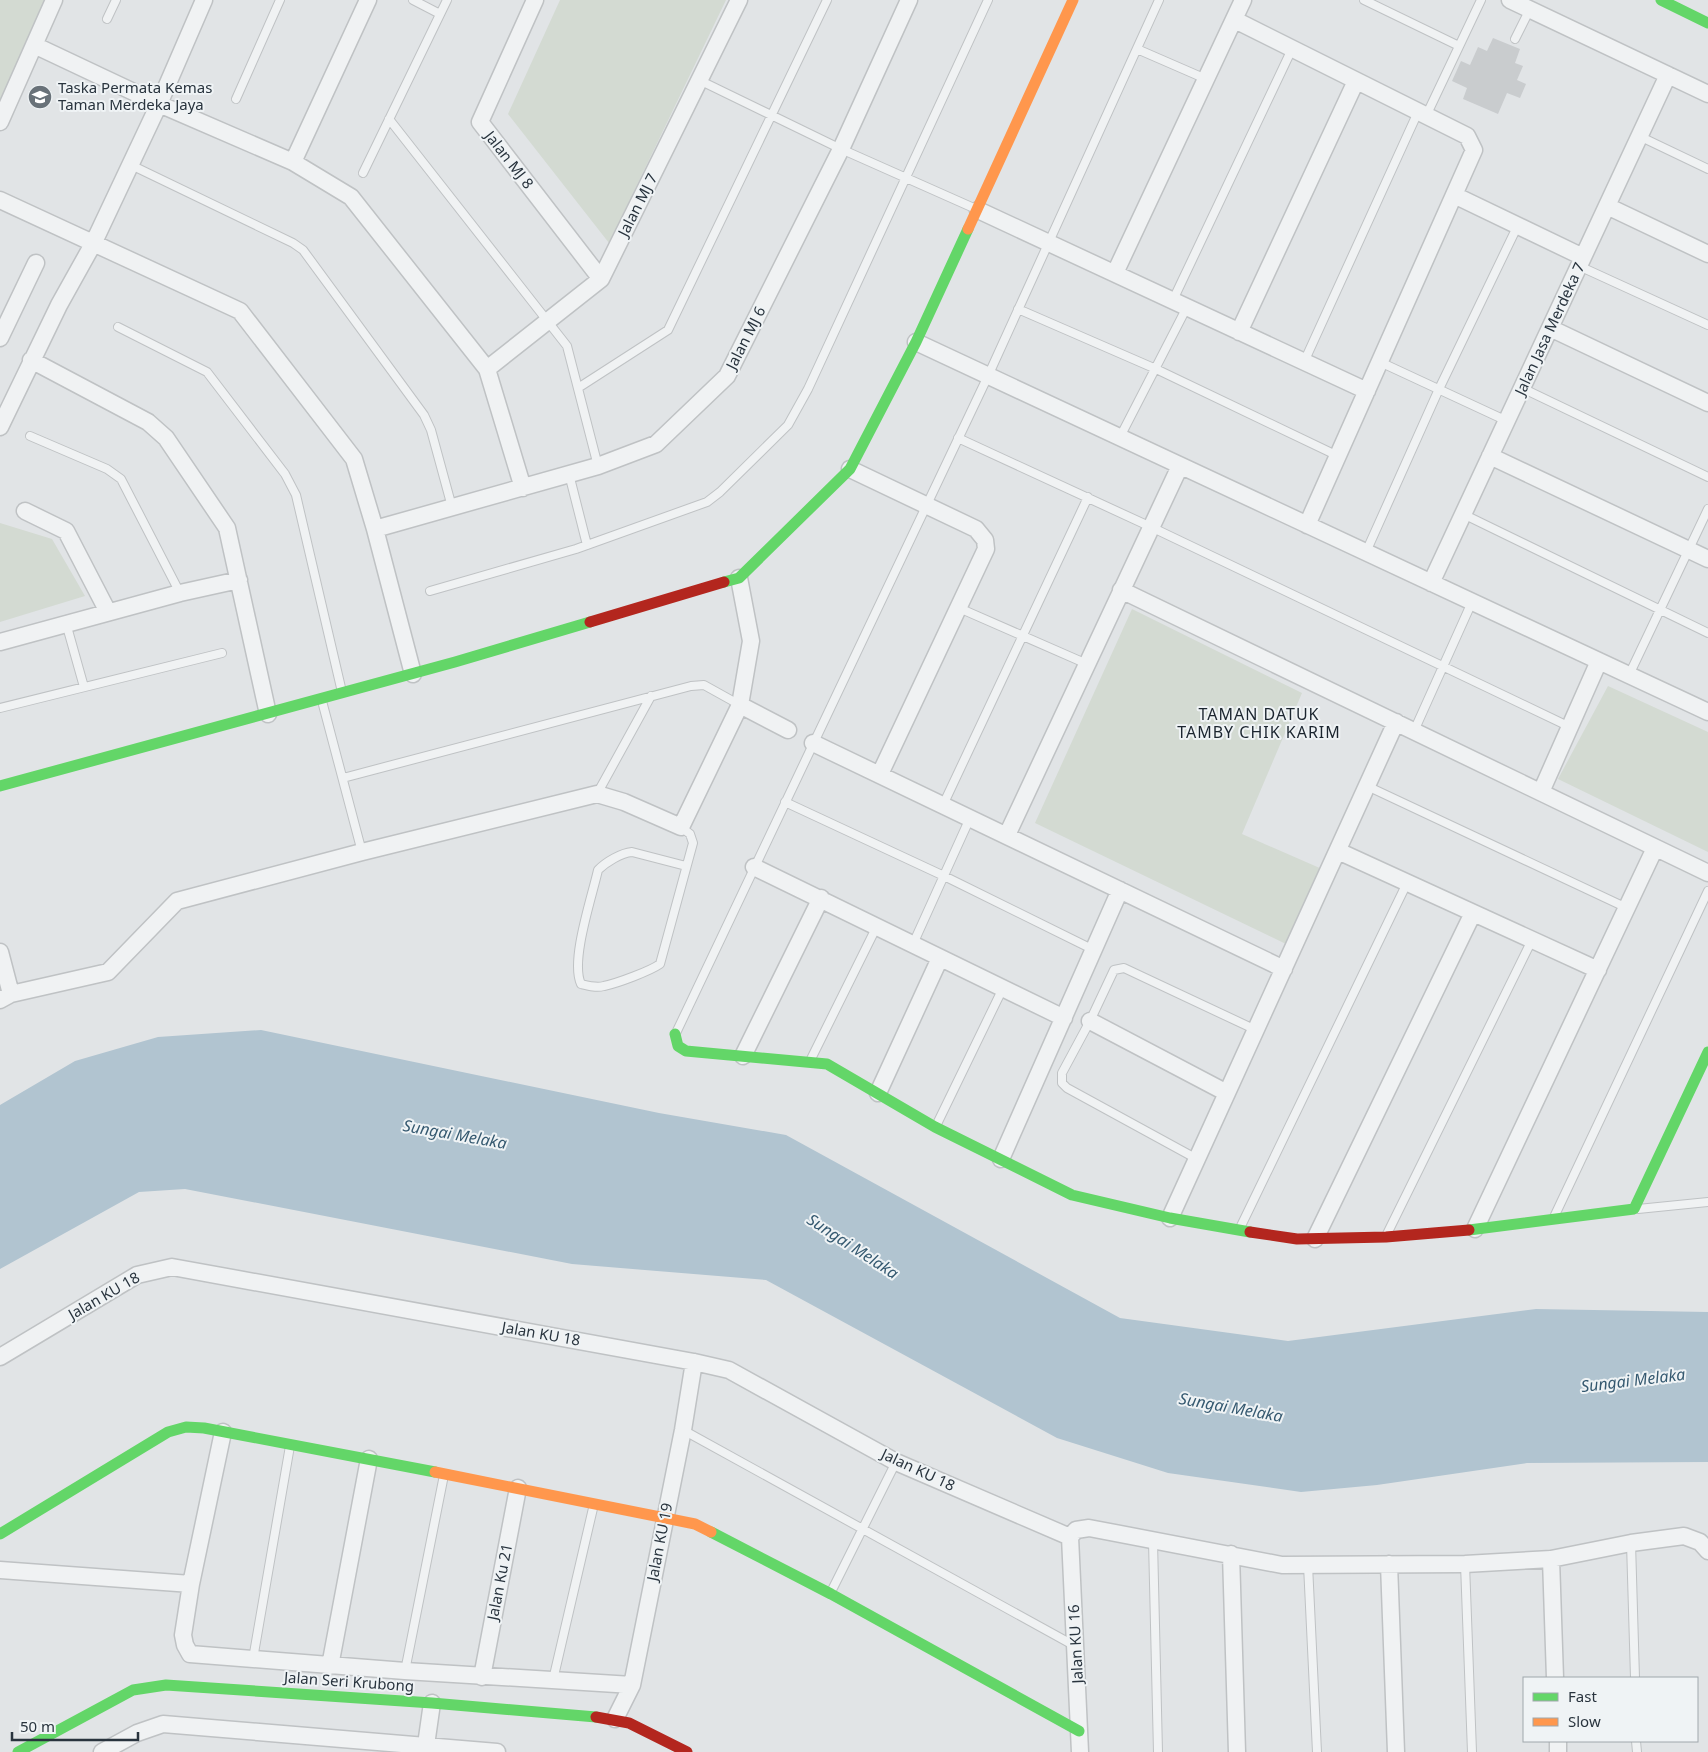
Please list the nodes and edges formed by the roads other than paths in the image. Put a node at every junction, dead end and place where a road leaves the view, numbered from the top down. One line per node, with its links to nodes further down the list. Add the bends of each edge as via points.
1 (54, 0): 26 (street)
2 (116, 0): 22 (lane)
3 (204, 0): 36 (street)
4 (280, 0): 35 (lane)
5 (368, 0): 43 (street)
6 (413, 0): 21 (lane)
7 (447, 0): 21 (lane)
8 (535, 0): 59 (street, Jalan MJ 8, via 480,122)
9 (739, 0): 32 (street, Jalan MJ 7)
10 (827, 0): 38 (lane)
11 (909, 0): 42 (street, Jalan MJ 6)
12 (988, 0): 47 (lane)
13 (1073, 0): 51 (street)
14 (1160, 0): 28 (lane)
15 (1243, 0): 23 (street)
16 (1364, 0): 27 (lane)
17 (1481, 0): 27 (lane)
18 (1510, 0): 20 (street)
19 (1660, 0): 24 (street)
20 (1530, 9): 25 (lane); 30 (street)
21 (440, 14): 39 (lane)
22 (107, 19)
23 (1235, 20): 29 (street); 31 (street)
24 (1708, 23)
25 (1515, 39)
26 (34, 45): 36 (street); 40 (street)
27 (1459, 46): 37 (lane)
28 (1137, 49): 31 (lane); 53 (lane)
29 (1292, 49): 33 (street); 60 (lane)
30 (1668, 75): 34 (street); 41 (street, Jalan Jasa Merdeka 7)
31 (1207, 80): 58 (street)
32 (700, 81): 38 (lane); 59 (street, Jalan MJ 7)
33 (1356, 81): 37 (street); 66 (street)
34 (1708, 94)
35 (236, 99)
36 (159, 104): 43 (street); 44 (street)
37 (1422, 114): 48 (street, via 1467,136 1472,143 1474,150); 70 (lane)
38 (771, 116): 42 (lane); 75 (lane, via 668,330)
39 (389, 119): 46 (lane); 62 (lane)
40 (0, 122)
41 (1639, 136): 45 (lane); 50 (street, Jalan Jasa Merdeka 7)
42 (841, 149): 47 (lane); 87 (street, Jalan MJ 6, via 727,376 656,444)
43 (293, 162): 72 (street, via 351,197)
44 (131, 165): 54 (street); 95 (lane, via 303,250 424,415)
45 (1708, 169)
46 (363, 173)
47 (906, 178): 51 (lane); 102 (lane, via 808,389 788,425 707,502)
48 (1454, 195): 52 (street); 71 (street)
49 (0, 200): 54 (street)
50 (1607, 206): 55 (street); 56 (street, Jalan Jasa Merdeka 7)
51 (978, 210): 53 (street); 68 (street)
52 (1518, 225): 56 (street); 77 (lane)
53 (1049, 243): 58 (street); 61 (lane)
54 (93, 244): 69 (street); 101 (street, via 240,311 354,458)
55 (1708, 254)
56 (1581, 261): 63 (lane); 65 (street, Jalan Jasa Merdeka 7)
57 (36, 263): 67 (street)
58 (1115, 273): 60 (street)
59 (601, 279): 62 (street, Jalan MJ 7)
60 (1180, 304): 66 (street); 73 (lane)
61 (1018, 309): 73 (lane); 74 (lane)
62 (548, 321): 72 (street, Jalan MJ 7); 75 (lane, via 567,346)
63 (1708, 325)
64 (118, 327): 127 (lane, via 206,372 285,474 296,495)
65 (1550, 328): 76 (street, Jalan Jasa Merdeka 7); 79 (street)
66 (1239, 332): 70 (street)
67 (0, 338)
68 (916, 342): 74 (street); 89 (street)
69 (31, 360): 81 (street); 107 (street, via 148,422 166,438 226,528)
70 (1304, 362): 78 (street)
71 (1380, 362): 77 (lane); 78 (street)
72 (487, 369): 92 (street)
73 (1156, 369): 83 (lane); 85 (lane)
74 (988, 376): 83 (street); 84 (lane)
75 (578, 388): 87 (lane)
76 (1522, 388): 80 (street, Jalan Jasa Merdeka 7); 91 (lane)
77 (1439, 390): 80 (lane); 104 (lane)
78 (1367, 392): 85 (street)
79 (1708, 404)
80 (1507, 420): 86 (street, Jalan Jasa Merdeka 7)
81 (0, 427)
82 (30, 436): 111 (lane, via 107,469 121,479)
83 (1120, 437): 88 (street)
84 (958, 438): 93 (lane); 94 (lane)
85 (1338, 456): 99 (street)
86 (1490, 456): 98 (street, Jalan Jasa Merdeka 7); 103 (street)
87 (598, 466): 90 (street, Jalan MJ 6)
88 (1180, 466): 99 (street); 100 (street)
89 (850, 469): 94 (street); 106 (street)
90 (569, 474): 92 (street, Jalan MJ 6); 102 (lane)
91 (1708, 477)
92 (523, 488): 95 (street, Jalan MJ 6)
93 (1088, 498): 100 (lane); 118 (lane)
94 (927, 506): 113 (street, via 976,529 985,540 986,549); 138 (lane)
95 (452, 507): 101 (street, Jalan MJ 6)
96 (1708, 509): 103 (lane)
97 (25, 511): 115 (street, via 66,531)
98 (1463, 514): 108 (street, Jalan Jasa Merdeka 7); 114 (lane)
99 (1307, 525): 104 (street)
100 (1151, 527): 109 (street); 123 (lane)
101 (375, 529): 124 (street)
102 (587, 545): 110 (lane)
103 (1688, 550): 105 (street); 114 (lane)
104 (1366, 552): 108 (street)
105 (1708, 559)
106 (739, 578): 124 (street); 130 (street, via 751,641)
107 (239, 580): 111 (street); 133 (street)
108 (1431, 583): 112 (street)
109 (1121, 590): 122 (street); 134 (street)
110 (430, 591)
111 (180, 593): 115 (street)
112 (1472, 602): 121 (street); 123 (lane)
113 (959, 608): 118 (lane); 139 (street)
114 (1660, 609): 117 (lane); 125 (lane)
115 (108, 612): 116 (street)
116 (66, 623): 119 (street); 126 (lane)
117 (1708, 633)
118 (1023, 636): 122 (lane); 146 (lane)
119 (0, 642)
120 (222, 653): 126 (lane)
121 (1599, 662): 125 (street); 135 (street)
122 (1087, 664): 149 (street)
123 (1443, 667): 135 (lane); 137 (lane)
124 (413, 674): 127 (street)
125 (1629, 675): 132 (street)
126 (84, 687): 131 (lane)
127 (343, 694): 129 (street)
128 (651, 696): 130 (lane, via 704,685); 140 (lane); 144 (lane)
129 (322, 700): 133 (street); 140 (lane)
130 (740, 705): 136 (street); 148 (street)
131 (0, 708)
132 (1708, 712)
133 (268, 714): 141 (street)
134 (1396, 722): 137 (street); 142 (street)
135 (1570, 727): 143 (street)
136 (788, 730)
137 (1414, 731): 143 (street)
138 (813, 742): 139 (street); 145 (lane)
139 (880, 774): 146 (street)
140 (343, 778): 152 (lane)
141 (0, 786)
142 (1367, 786): 151 (street); 161 (lane)
143 (1540, 792): 150 (street)
144 (597, 794): 148 (street, via 624,802); 152 (street)
145 (785, 802): 154 (lane); 156 (lane)
146 (943, 805): 147 (street)
147 (970, 818): 149 (street); 156 (lane)
148 (680, 827): 153 (lane, via 690,834 693,843)
149 (1007, 835): 158 (street)
150 (1656, 848): 155 (street); 161 (street)
151 (1338, 851): 157 (street); 169 (street)
152 (362, 852): 172 (street, via 177,901 108,972)
153 (686, 866): 153 (lane, via 660,964 604,986 580,984 576,975 577,958 598,870 624,853 632,852)
154 (754, 867): 160 (street); 176 (lane)
155 (1708, 873)
156 (944, 876): 165 (lane); 166 (lane)
157 (1407, 883): 162 (street); 190 (lane)
158 (1120, 890): 166 (street); 169 (street)
159 (1708, 891): 188 (lane)
160 (820, 898): 163 (street); 178 (street)
161 (1627, 908): 170 (street)
162 (1473, 913): 164 (street); 192 (street)
163 (877, 926): 165 (street); 179 (lane)
164 (1532, 940): 170 (street); 191 (lane)
165 (912, 944): 168 (street)
166 (1094, 950): 173 (street)
167 (0, 952): 172 (street)
168 (940, 958): 171 (street); 180 (street)
169 (1284, 969): 175 (street)
170 (1598, 970): 189 (street)
171 (1002, 988): 173 (street); 182 (lane)
172 (6, 997)
173 (1064, 1018): 183 (street)
174 (1090, 1021): 175 (lane, via 1114,970 1124,968); 181 (street); 184 (lane, via 1062,1072 1062,1083)
175 (1256, 1030): 181 (street)
176 (676, 1034): 178 (street, via 678,1046 686,1051)
177 (1708, 1052): 186 (street)
178 (743, 1056): 179 (street)
179 (810, 1061): 180 (street, via 827,1064)
180 (878, 1093): 182 (street)
181 (1227, 1093): 184 (street)
182 (935, 1127): 183 (street)
183 (1001, 1159): 187 (street, via 1072,1195)
184 (1197, 1159): 187 (street)
185 (1708, 1202): 186 (lane)
186 (1634, 1209): 188 (street)
187 (1170, 1218): 190 (street)
188 (1552, 1220): 189 (street)
189 (1475, 1229): 191 (street)
190 (1240, 1230): 192 (street)
191 (1386, 1237): 192 (street)
192 (1315, 1239)
193 (0, 1358): 194 (street, Jalan KU 18, via 137,1275 172,1267)
194 (694, 1362): 195 (street, Jalan KU 19); 199 (street, Jalan KU 18, via 729,1370)
195 (683, 1430): 203 (street, Jalan KU 19); 204 (lane)
196 (224, 1432): 197 (street); 205 (street, via 186,1427 168,1432); 216 (street)
197 (291, 1444): 198 (street); 219 (lane)
198 (369, 1459): 200 (street); 220 (street)
199 (896, 1462): 204 (lane); 206 (street, Jalan KU 18)
200 (445, 1473): 201 (street); 221 (lane)
201 (518, 1488): 202 (street); 222 (street, Jalan Ku 21)
202 (594, 1502): 203 (street); 225 (lane)
203 (665, 1516): 217 (street, via 695,1524); 226 (street, Jalan KU 19)
204 (863, 1528): 217 (lane); 218 (lane)
205 (0, 1534)
206 (1070, 1537): 207 (street, via 1076,1530 1089,1528); 218 (street, Jalan KU 16)
207 (1153, 1541): 210 (street); 236 (lane)
208 (1631, 1543): 209 (street, via 1684,1536 1700,1542); 211 (street); 224 (lane)
209 (1708, 1551)
210 (1231, 1554): 214 (street, via 1282,1565); 237 (street)
211 (1551, 1559): 213 (street); 223 (street)
212 (1389, 1564): 213 (street); 214 (street); 239 (street)
213 (1465, 1564): 240 (lane)
214 (1308, 1565): 238 (lane)
215 (0, 1570): 216 (street)
216 (191, 1584): 219 (street, via 183,1634 190,1654)
217 (831, 1594): 229 (street)
218 (1076, 1647): 229 (street, Jalan KU 16)
219 (253, 1660): 220 (street)
220 (330, 1666): 221 (street)
221 (404, 1671): 222 (street)
222 (482, 1676): 225 (street)
223 (1556, 1677)
224 (1635, 1677)
225 (553, 1680): 226 (street)
226 (632, 1685): 228 (street, Jalan KU 19)
227 (432, 1703): 228 (street, Jalan Seri Krubong); 230 (street); 231 (street, Jalan Seri Krubong, via 166,1685 133,1690)
228 (615, 1719): 234 (street, Jalan Seri Krubong)
229 (1079, 1732): 235 (street, Jalan KU 16)
230 (426, 1749): 232 (street, via 163,1724 137,1733); 233 (street)
231 (18, 1752)
232 (102, 1752)
233 (497, 1752)
234 (687, 1752)
235 (1080, 1752)
236 (1158, 1752)
237 (1237, 1752)
238 (1317, 1752)
239 (1396, 1752)
240 (1472, 1752)

